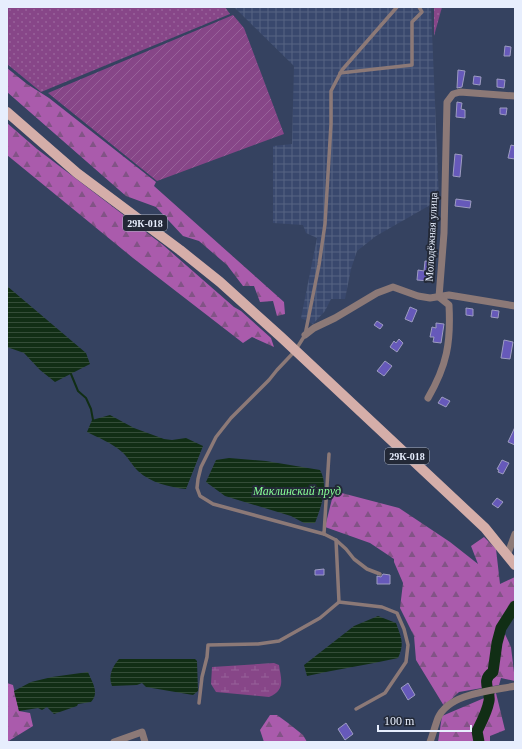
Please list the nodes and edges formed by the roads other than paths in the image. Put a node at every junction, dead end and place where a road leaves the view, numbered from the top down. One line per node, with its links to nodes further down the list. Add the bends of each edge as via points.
1 (397, 7): 3 (lane)
2 (419, 7): 3 (lane, via 422,12 412,22 412,65)
3 (340, 74): 8 (lane, via 331,91 325,224 320,265)
4 (515, 96): 6 (street, Молодёжная улица, via 460,92 453,94 447,102 444,233)
5 (7, 112): 9 (main road, 29К-018, via 77,173 220,282)
6 (439, 297): 7 (street, via 449,295); 8 (street, via 418,296 393,287 377,293); 10 (street, Молодёжная улица, via 450,305 448,352 439,380)
7 (515, 306)
8 (305, 335): 9 (lane)
9 (295, 351): 12 (lane, via 216,437 201,466 197,488 200,496 213,504); 15 (main road, 29К-018, via 484,528)
10 (428, 398)
11 (329, 454): 12 (lane)
12 (324, 534): 14 (lane)
13 (515, 534): 15 (street)
14 (336, 540): 17 (lane, via 354,559 367,569); 18 (lane)
15 (507, 556): 16 (main road, 29К-018)
16 (515, 565)
17 (380, 574)
18 (338, 602): 20 (lane, via 320,618 279,641 208,645); 21 (lane, via 382,607 397,613 408,645 406,662 385,693)
19 (515, 686): 24 (street, via 467,696 450,704 438,717)
20 (199, 704)
21 (356, 709)
22 (114, 742): 23 (street, via 142,732)
23 (145, 742)
24 (430, 742)

